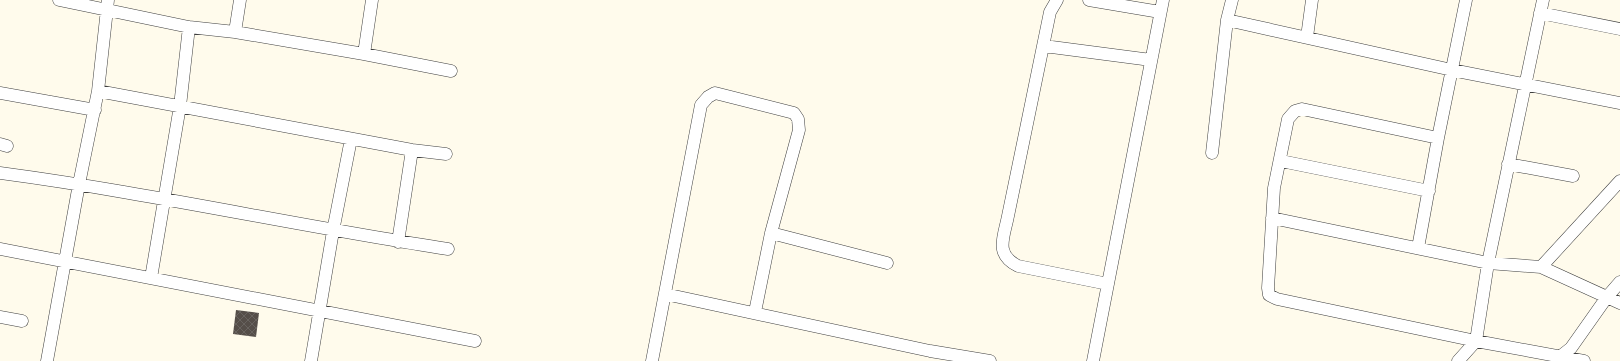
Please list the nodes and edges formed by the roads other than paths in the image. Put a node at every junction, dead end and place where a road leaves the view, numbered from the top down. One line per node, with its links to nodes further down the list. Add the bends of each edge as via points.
1 (59, 0): 11 (street)
2 (240, 0): 17 (street)
3 (372, 0): 20 (street)
4 (1056, 0): 19 (street, via 1050,12)
5 (1089, 0): 10 (street)
6 (1232, 0): 14 (street)
7 (1312, 0): 18 (street)
8 (1466, 0): 22 (street)
9 (1543, 0): 13 (street)
10 (1124, 3): 12 (street)
11 (108, 5): 15 (street); 25 (street)
12 (1161, 6): 21 (street)
13 (1540, 13): 16 (street); 24 (street)
14 (1227, 20): 18 (street); 33 (street)
15 (189, 27): 17 (street); 28 (street)
16 (1620, 29)
17 (235, 32): 20 (street)
18 (1307, 37): 22 (street)
19 (1044, 46): 21 (street); 56 (street, via 1002,248 1009,261 1018,266)
20 (364, 54): 23 (street)
21 (1151, 60): 56 (street)
22 (1452, 70): 24 (street); 30 (street)
23 (451, 71)
24 (1524, 85): 27 (street); 36 (street)
25 (98, 91): 28 (street); 29 (street)
26 (0, 93): 29 (street)
27 (1620, 103)
28 (180, 106): 31 (street); 42 (street)
29 (94, 110): 40 (street)
30 (1438, 138): 35 (street, via 1302,109 1295,111 1288,119); 41 (street)
31 (352, 139): 32 (street); 44 (street)
32 (412, 150): 34 (street); 46 (street)
33 (1212, 153)
34 (446, 154)
35 (1281, 161): 41 (street); 43 (street, via 1274,188)
36 (1508, 164): 38 (street); 52 (street)
37 (0, 173): 40 (street)
38 (1573, 176)
39 (1620, 181): 53 (street)
40 (80, 184): 42 (street); 50 (street)
41 (1429, 191): 47 (street)
42 (165, 200): 44 (street); 54 (street)
43 (1272, 218): 47 (street); 65 (street, via 1269,295 1277,299)
44 (333, 231): 46 (street); 60 (street)
45 (771, 233): 51 (street); 57 (street, via 799,130 798,119 794,113 715,93 701,105); 61 (street)
46 (398, 242): 49 (street)
47 (1418, 248): 52 (street)
48 (0, 249): 50 (street)
49 (448, 249)
50 (65, 261): 54 (street); 68 (street)
51 (887, 263)
52 (1488, 263): 53 (street); 65 (street)
53 (1541, 267): 58 (street)
54 (151, 278): 60 (street)
55 (1620, 282): 58 (street)
56 (1108, 284): 72 (street)
57 (665, 294): 61 (street); 70 (street)
58 (1607, 297): 59 (street); 67 (street, via 1571,348)
59 (1620, 303)
60 (319, 310): 64 (street); 69 (street)
61 (755, 312): 66 (street)
62 (0, 317): 63 (street)
63 (22, 321)
64 (475, 341)
65 (1476, 341): 67 (street); 73 (street)
66 (930, 356): 71 (street)
67 (1557, 358): 74 (street)
68 (47, 361)
69 (311, 361)
70 (652, 361)
71 (990, 361)
72 (1093, 361)
73 (1458, 361)
74 (1584, 361)

